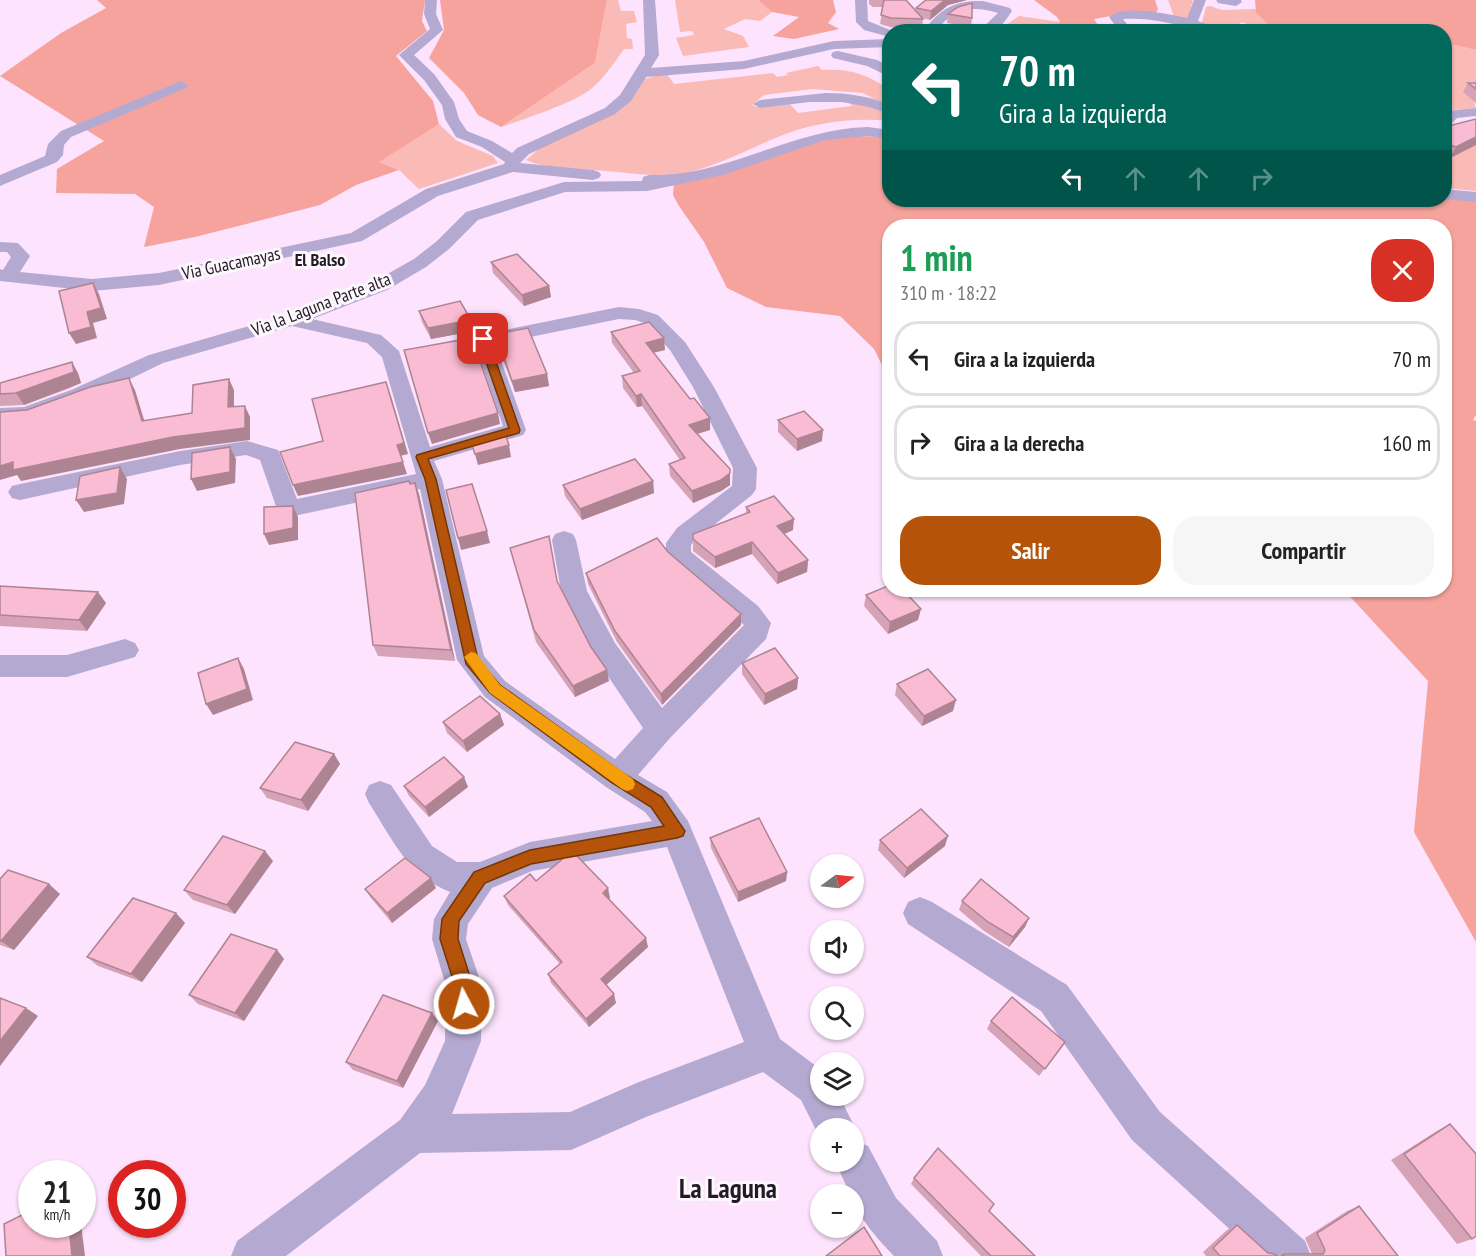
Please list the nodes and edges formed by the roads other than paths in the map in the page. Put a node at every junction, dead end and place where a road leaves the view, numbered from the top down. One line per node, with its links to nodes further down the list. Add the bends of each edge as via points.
1 (431, 0): 25 (street, via 430,14 437,30 406,55 429,77 449,105 461,134 487,144)
2 (649, 0): 16 (street, via 652,55)
3 (861, 0): 12 (street, via 862,22)
4 (1200, 0): 7 (street)
5 (1222, 0): 6 (street)
6 (1236, 2)
7 (1191, 23): 10 (street, via 1137,15 1115,17); 11 (street)
8 (935, 24): 9 (street, via 958,3 969,2 1006,11)
9 (996, 24)
10 (1121, 24)
11 (1195, 24)
12 (882, 31)
13 (882, 44): 14 (street, via 834,45)
14 (804, 51): 15 (street, via 872,63); 16 (street, via 722,67)
15 (882, 69)
16 (641, 73): 25 (street, via 626,98 610,111 523,151)
17 (181, 85): 27 (street, via 66,134 56,144 51,159)
18 (760, 104): 19 (street, via 820,96 854,97)
19 (882, 108)
20 (1476, 112): 21 (street)
21 (1452, 115)
22 (882, 124): 24 (street, via 843,126)
23 (882, 134): 24 (street, via 852,132)
24 (799, 142): 26 (street, via 716,172)
25 (512, 163): 26 (street, via 636,180); 31 (street, Via Guacamayas, via 496,173 425,196 375,228 344,239 159,279 92,285)
26 (667, 180): 32 (street, Via la Laguna Parte alta, via 622,188 564,187 472,216 443,246 380,286)
27 (0, 181)
28 (1452, 195): 29 (street)
29 (1476, 197)
30 (0, 247): 31 (street, via 12,247 21,256)
31 (4, 275)
32 (291, 320): 34 (street, via 374,339); 35 (street, Via la Laguna Parte alta, via 156,359 80,395 26,414)
33 (483, 339): 34 (street); 36 (street, via 515,430); 41 (street, via 619,313 637,313 651,319 684,352 745,468 744,489 686,534 678,543 678,556 749,613 758,623 756,632)
34 (409, 353): 36 (street)
35 (0, 416)
36 (426, 468): 37 (street, via 289,509 270,455 247,448); 42 (street, via 471,660 495,689)
37 (20, 492)
38 (564, 540): 41 (street, via 574,591 605,650)
39 (125, 650): 40 (street, via 67,666)
40 (0, 666)
41 (660, 729): 42 (street)
42 (617, 778): 44 (street, via 656,802)
43 (380, 794): 45 (street, via 422,856 452,877)
44 (677, 831): 45 (street, via 530,857); 47 (street)
45 (480, 877): 49 (street, via 451,919 449,939 464,986 463,1041 439,1099)
46 (920, 913): 53 (street, via 1054,998 1146,1126)
47 (767, 1052): 48 (street, via 814,1087); 49 (street, via 571,1131)
48 (831, 1118)
49 (414, 1134): 51 (street)
50 (860, 1172): 52 (street, via 882,1212)
51 (252, 1256)
52 (922, 1256)
53 (1290, 1256)

